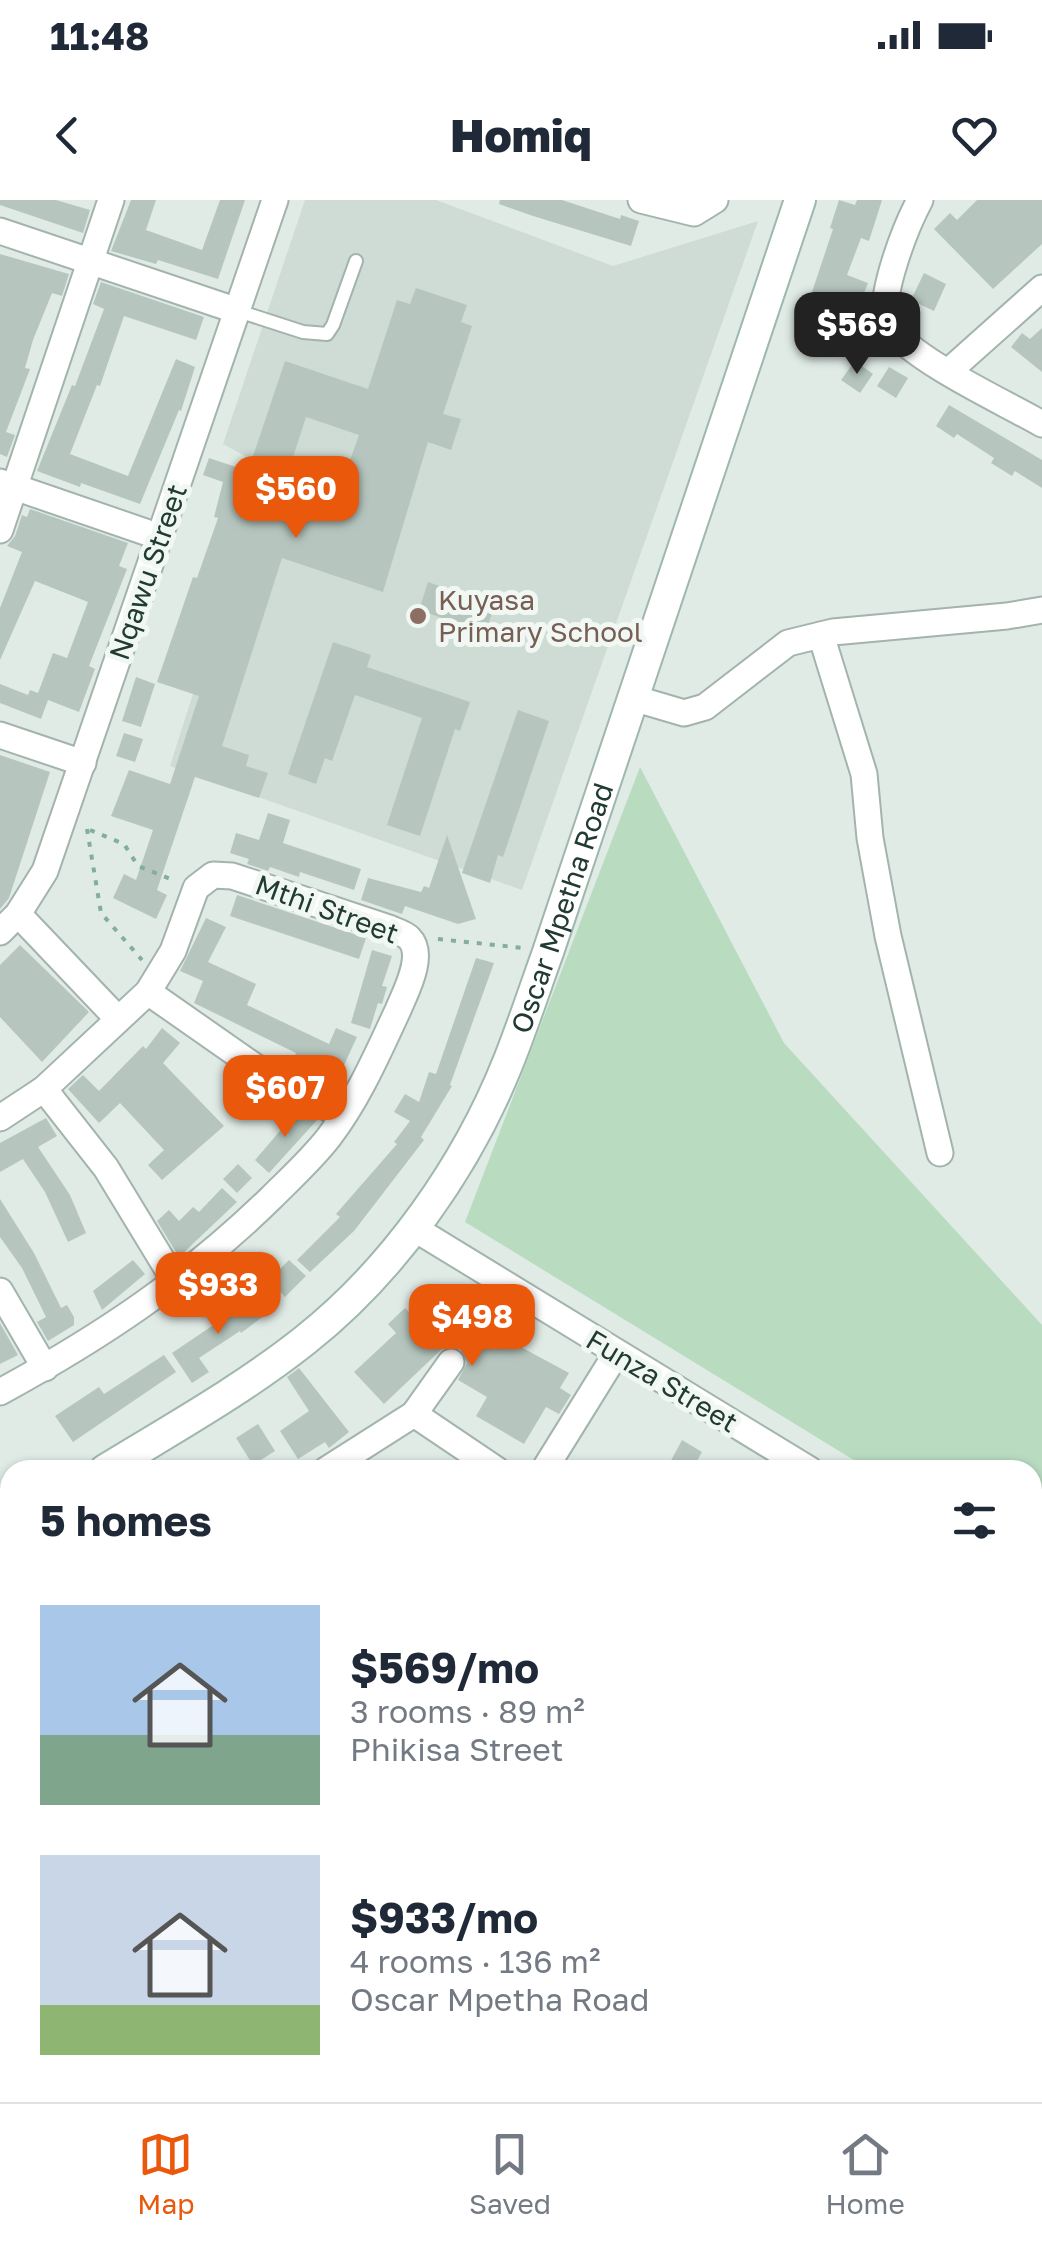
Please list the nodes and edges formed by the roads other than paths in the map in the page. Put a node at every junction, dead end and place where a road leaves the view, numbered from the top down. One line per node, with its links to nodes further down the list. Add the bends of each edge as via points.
1 (111, 200): 9 (street)
2 (275, 200): 11 (street, Nqawu Street)
3 (641, 200): 4 (street, via 694,213)
4 (715, 200)
5 (800, 200): 19 (street, Oscar Mpetha Road)
6 (920, 200): 12 (street, via 883,315 894,334)
7 (0, 231): 9 (street)
8 (356, 260): 11 (lane, via 326,334)
9 (90, 261): 11 (street); 14 (street, via 57,367)
10 (1042, 288): 12 (street)
11 (238, 311): 16 (street, Nqawu Street)
12 (950, 372): 13 (street)
13 (1042, 424)
14 (8, 484): 15 (street); 16 (street)
15 (0, 530)
16 (160, 537): 21 (street, Nqawu Street)
17 (1042, 610): 18 (street)
18 (821, 635): 19 (street, via 788,644 704,707 684,713); 28 (street, via 864,774 888,936)
19 (633, 698): 29 (street, Oscar Mpetha Road, via 508,1062 454,1168)
20 (0, 736): 21 (street)
21 (83, 763): 22 (street, Nqawu Street, via 76,824)
22 (9, 923): 24 (street)
23 (153, 986): 24 (street); 26 (street, via 264,1073); 26 (street, Mthi Street, via 196,888 213,875 411,939 412,972 404,995)
24 (118, 1019): 25 (street)
25 (44, 1089): 27 (street); 30 (street, via 96,1155)
26 (343, 1116): 30 (street, Mthi Street, via 300,1169)
27 (0, 1118)
28 (940, 1153)
29 (412, 1227): 32 (street, Funza Street); 37 (street, Oscar Mpetha Road, via 302,1342)
30 (176, 1284): 34 (street, Mthi Street)
31 (0, 1291): 34 (street)
32 (616, 1354): 40 (street); 41 (street, Funza Street)
33 (451, 1362): 36 (street)
34 (45, 1368): 35 (street, Mthi Street)
35 (0, 1392)
36 (414, 1414): 38 (street); 39 (street)
37 (121, 1460)
38 (342, 1460)
39 (482, 1460)
40 (550, 1460)
41 (793, 1460)

